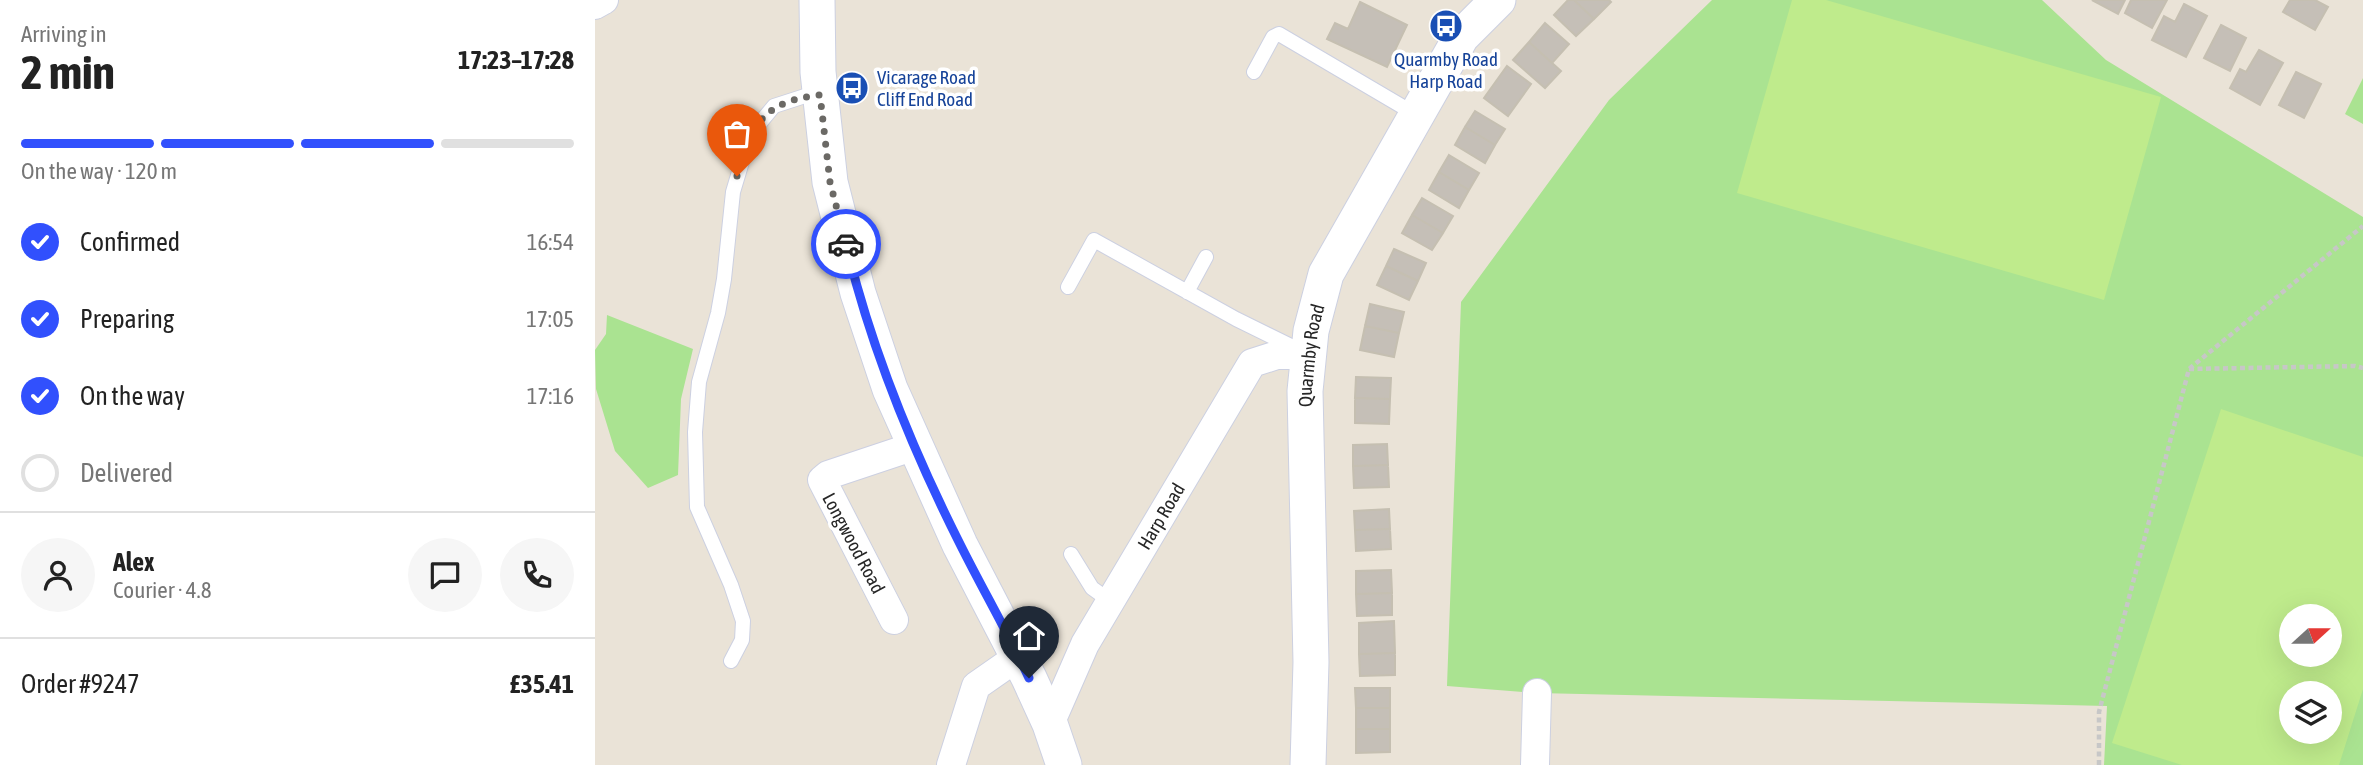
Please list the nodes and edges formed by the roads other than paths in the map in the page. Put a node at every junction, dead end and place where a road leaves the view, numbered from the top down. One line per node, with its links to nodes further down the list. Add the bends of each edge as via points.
1 (604, 0): 4 (street)
2 (817, 0): 6 (street)
3 (1498, 0): 7 (street, Quarmby Road, via 1461,37)
4 (595, 5)
5 (1255, 72): 7 (lane, via 1279,34)
6 (820, 95): 12 (street, via 830,182 858,293 890,389); 17 (lane, via 774,106 750,135 733,192 718,313 699,382 697,507 743,621 742,640)
7 (1415, 114): 11 (street, Quarmby Road, via 1326,274)
8 (1206, 257): 10 (lane)
9 (1069, 287): 10 (lane, via 1094,240)
10 (1187, 292): 11 (lane)
11 (1308, 355): 14 (street, Harp Road, via 1277,355 1252,363); 22 (street, Quarmby Road)
12 (915, 446): 15 (street, Longwood Road, via 822,480); 16 (street, via 960,545)
13 (1071, 554): 14 (lane, via 1091,587)
14 (1109, 601): 19 (street, Harp Road)
15 (894, 620)
16 (1019, 656): 19 (street); 20 (street, via 976,686)
17 (731, 661)
18 (1537, 693): 23 (street)
19 (1050, 724): 21 (street)
20 (951, 765)
21 (1064, 765)
22 (1308, 765)
23 (1535, 765)

